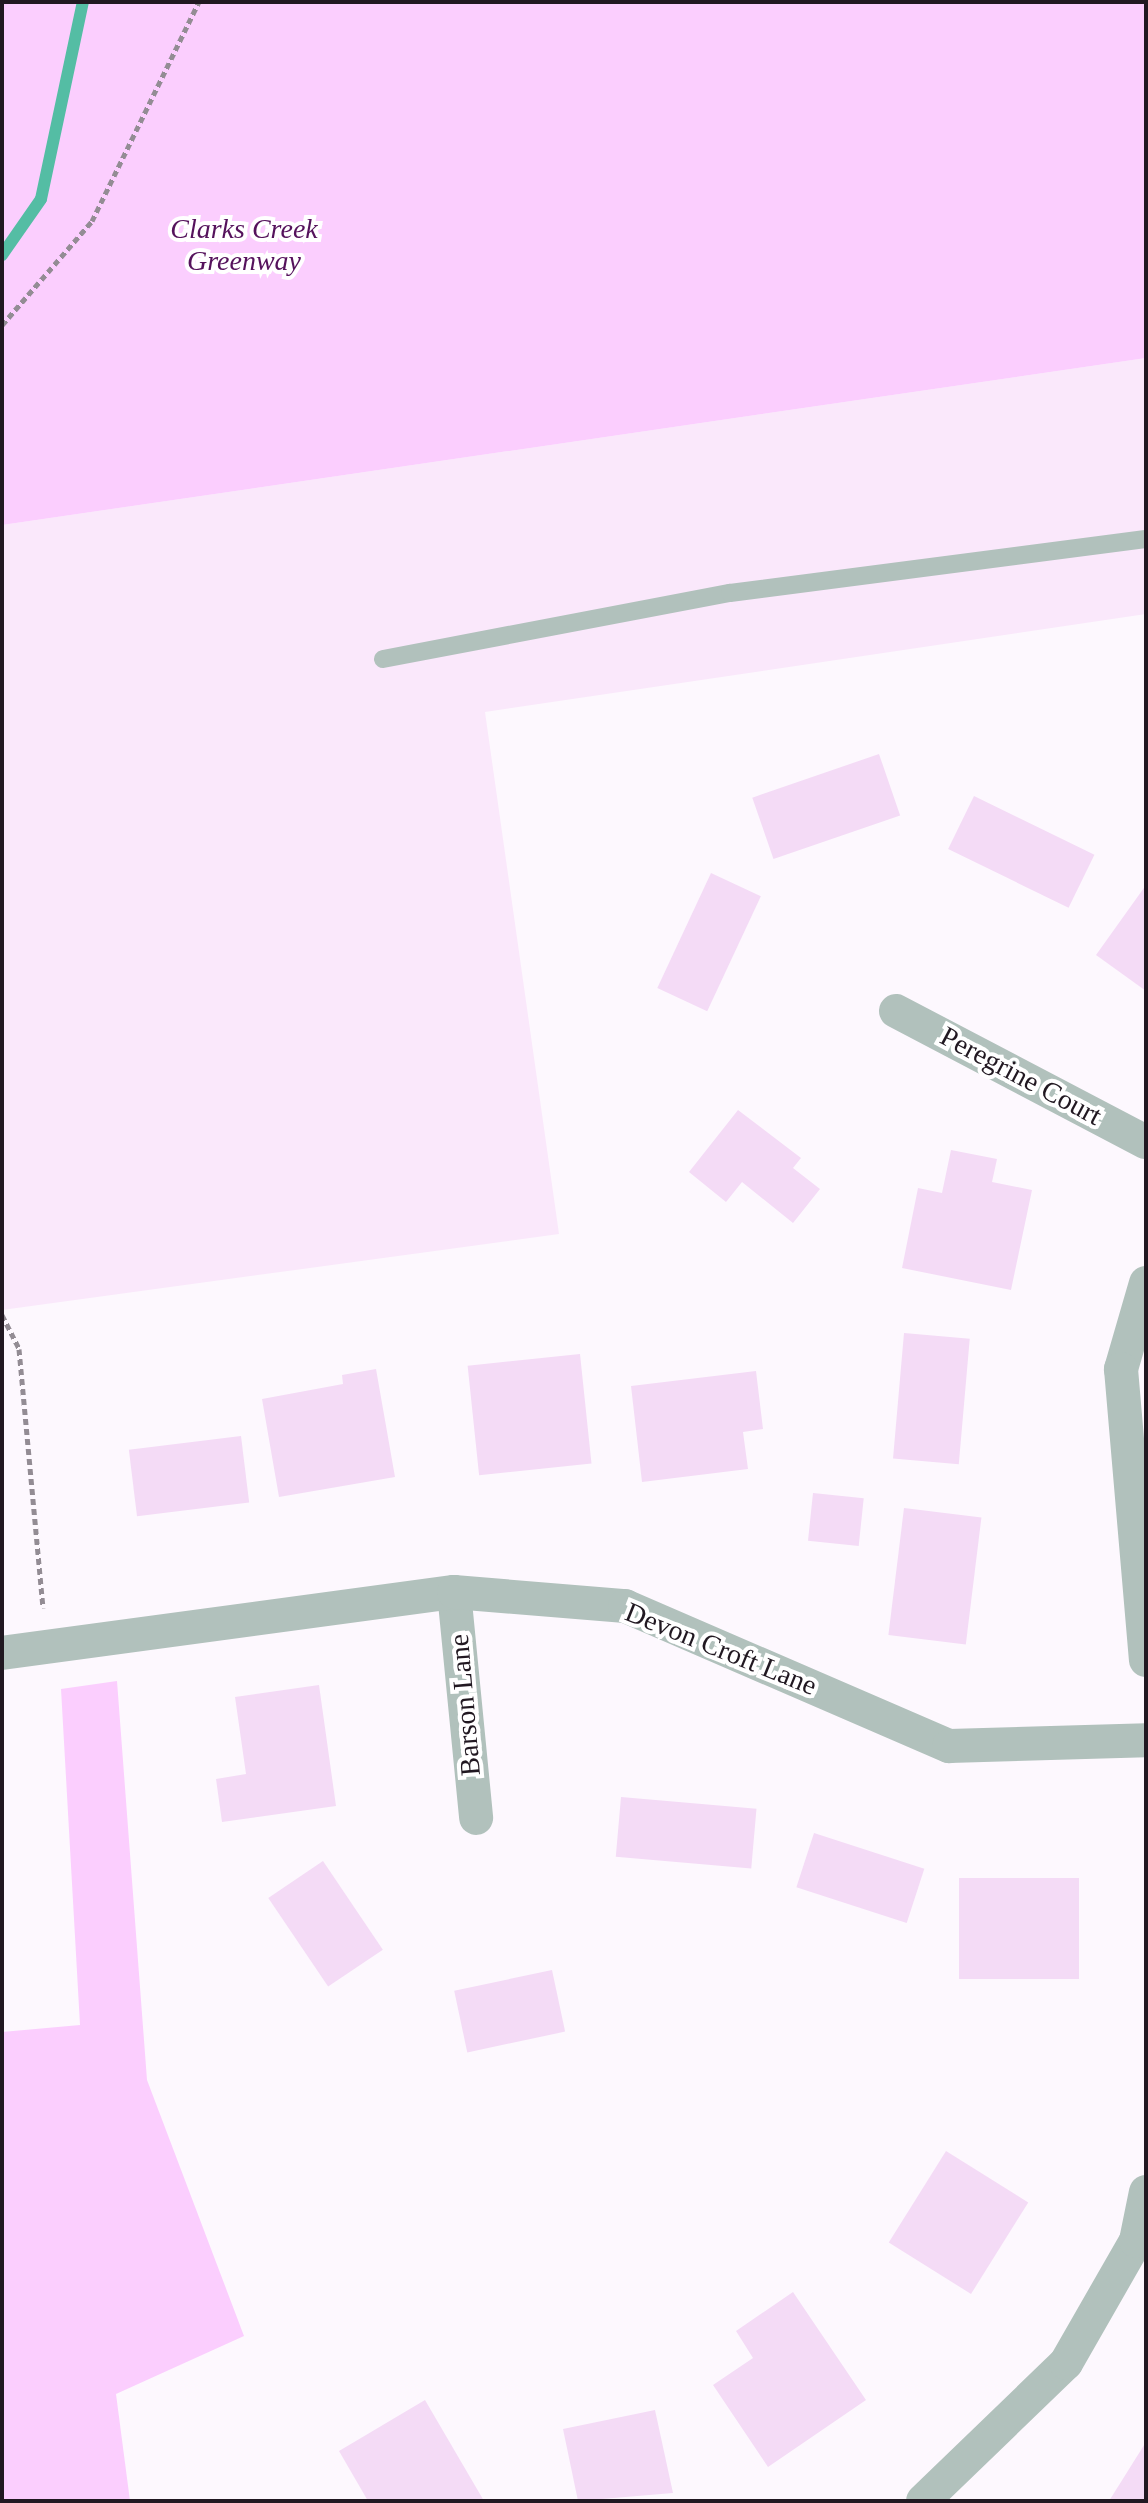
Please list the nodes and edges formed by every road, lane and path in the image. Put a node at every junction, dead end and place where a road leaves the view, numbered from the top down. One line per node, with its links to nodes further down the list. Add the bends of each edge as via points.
1 (199, 2): 2 (path, via 92,221)
2 (2, 325)
3 (1146, 539): 4 (lane, via 730,593)
4 (383, 659)
5 (896, 1011): 6 (street, Peregrine Court)
6 (1146, 1142)
7 (1146, 1283): 12 (street, via 1121,1369)
8 (2, 1315): 10 (path, via 19,1349)
9 (454, 1592): 10 (street, Devon Croft Lane); 13 (street, Devon Croft Lane, via 625,1606 949,1746); 14 (street, Barson Lane)
10 (46, 1647): 11 (street, Devon Croft Lane)
11 (2, 1653)
12 (1146, 1660)
13 (1146, 1740)
14 (476, 1818)
15 (1146, 2192): 16 (street)
16 (1141, 2244): 17 (street, via 1066,2363)
17 (923, 2501)

